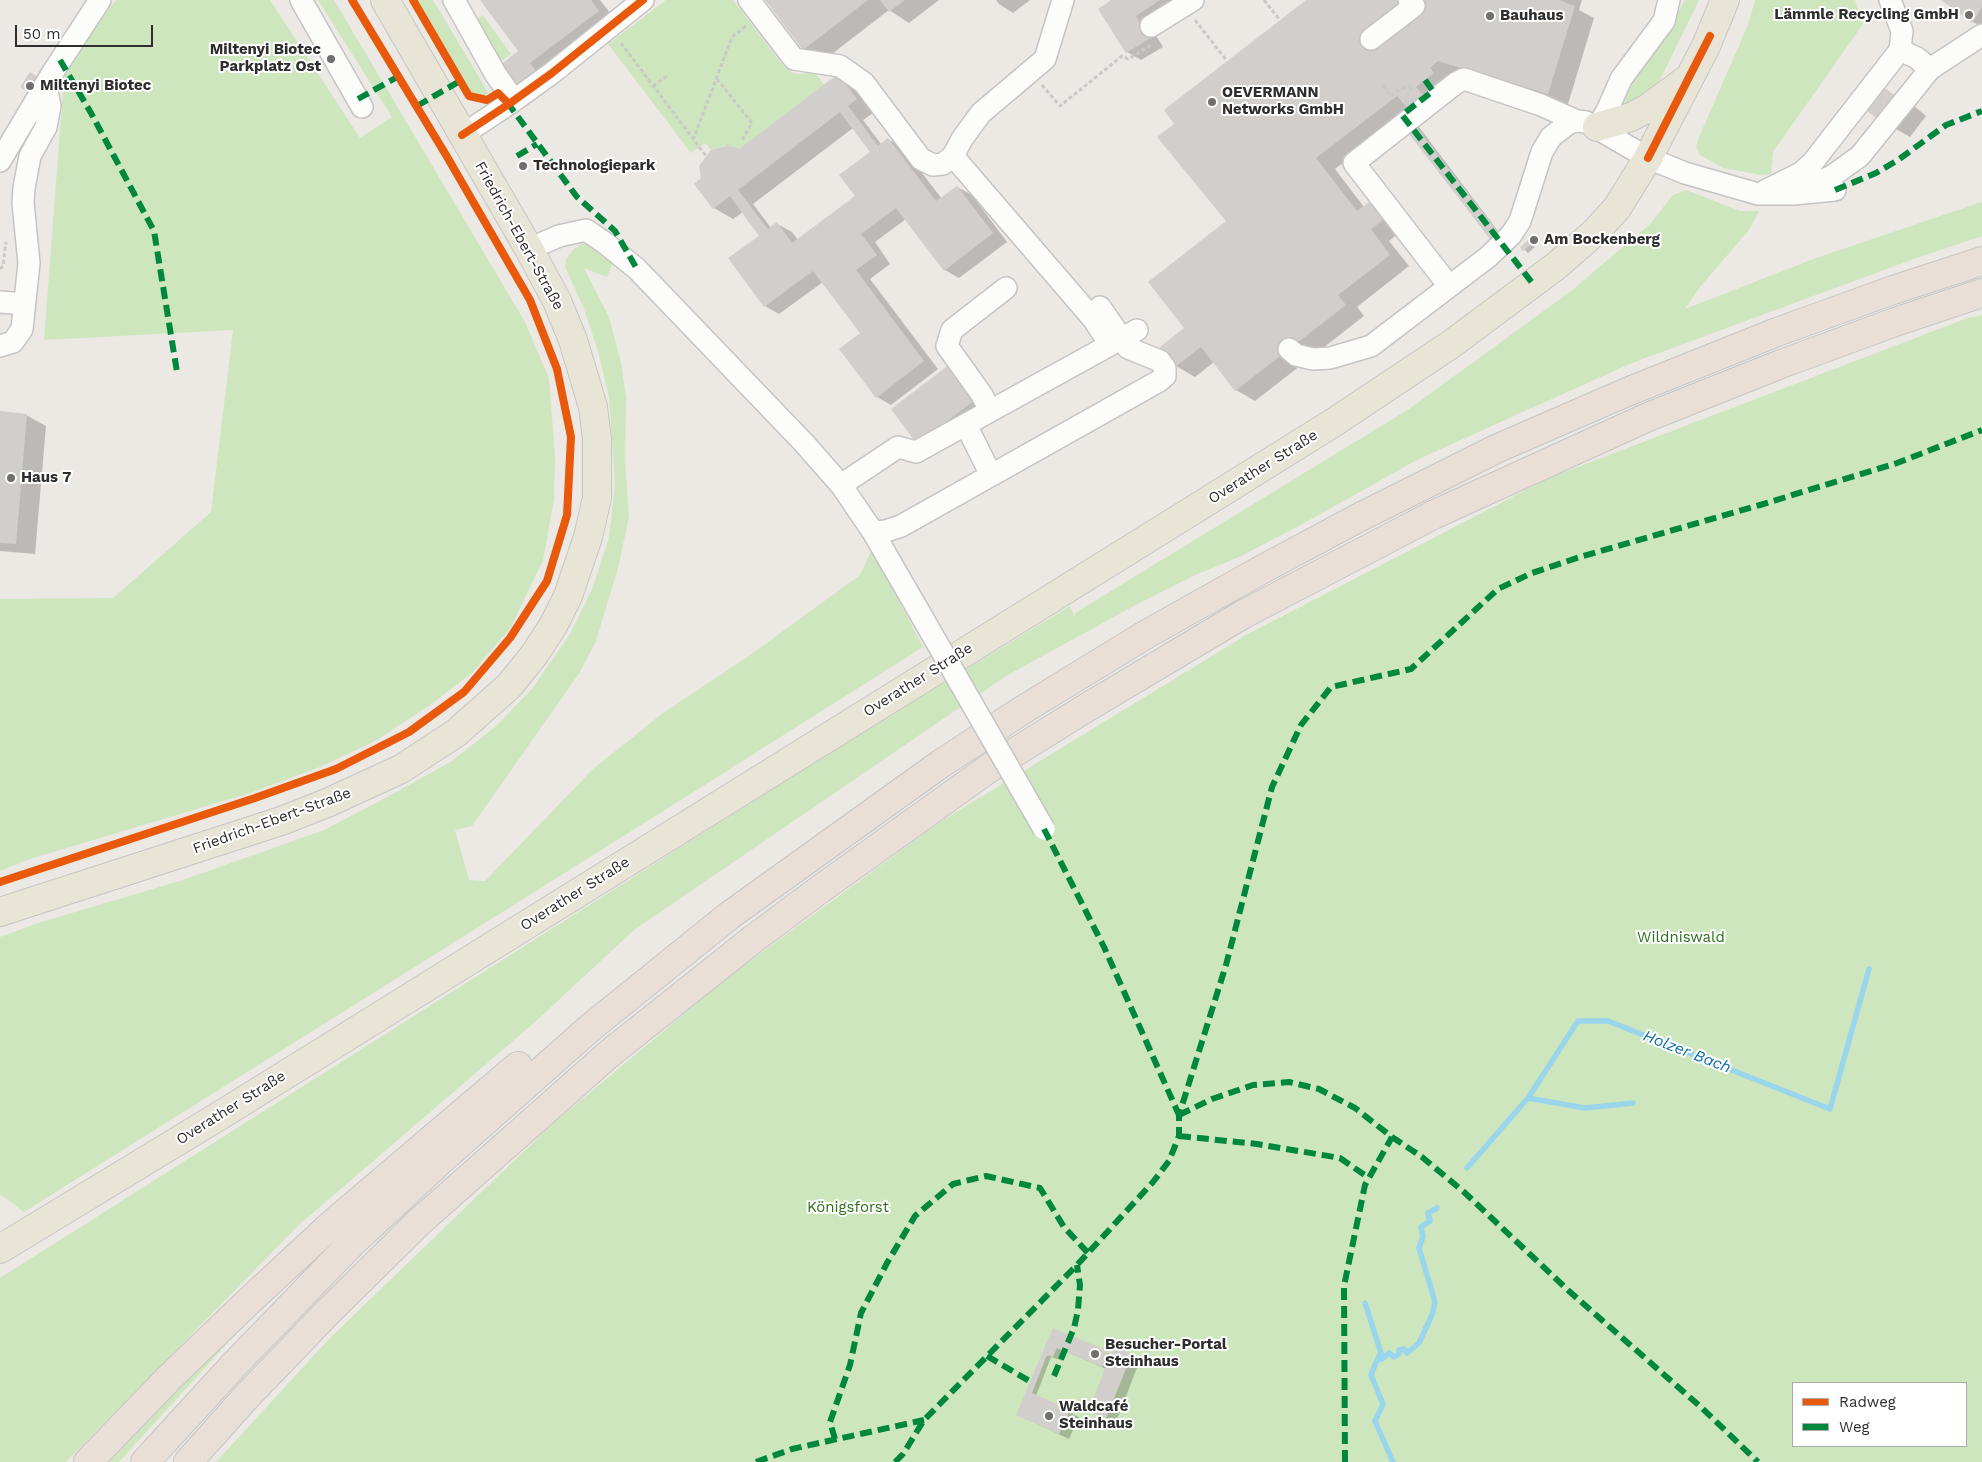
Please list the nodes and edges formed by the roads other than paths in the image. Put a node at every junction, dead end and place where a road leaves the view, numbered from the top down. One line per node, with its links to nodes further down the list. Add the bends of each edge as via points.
1 (100, 0): 19 (street)
2 (301, 0): 21 (street)
3 (384, 0): 23 (main road, Friedrich-Ebert-Straße)
4 (454, 0): 20 (street, via 496,75)
5 (642, 0): 20 (street, via 586,47)
6 (749, 0): 24 (street, via 794,59 840,66 864,83 922,159 933,165 943,164)
7 (1063, 0): 24 (street, via 1045,59 981,114)
8 (1409, 0): 15 (street, via 1414,6)
9 (1669, 0): 22 (street, via 1664,20 1621,79 1607,111)
10 (1725, 0): 18 (main road, Overather Straße)
11 (1890, 0): 16 (street, via 1902,30)
12 (1188, 3): 13 (street)
13 (1151, 26)
14 (1982, 35): 17 (street)
15 (1371, 39)
16 (1900, 50): 17 (street); 28 (street, via 1813,162 1801,173)
17 (1930, 69): 29 (street, via 1860,156 1832,176)
18 (1691, 76): 22 (main road, via 1631,117); 25 (main road, Overather Straße)
19 (46, 86): 26 (street); 36 (street, via 50,106 46,127 30,156 24,188 29,263)
20 (514, 100): 23 (street)
21 (362, 107)
22 (1587, 124): 25 (street); 32 (street, via 1562,127 1550,137 1520,221 1511,235); 32 (street, via 1464,79 1354,163)
23 (462, 135): 30 (main road, Friedrich-Ebert-Straße)
24 (953, 156): 38 (street, via 1094,320)
25 (1648, 158): 28 (street, via 1685,173); 49 (main road, Overather Straße, via 1617,208 1573,252 1404,377)
26 (0, 160)
27 (1835, 190): 29 (street)
28 (1758, 194): 29 (street)
29 (1793, 194)
30 (529, 248): 44 (street, via 586,230 605,242 643,276 804,442); 47 (main road, Friedrich-Ebert-Straße, via 573,340 592,407 597,439 596,498 588,537 568,596 534,655 508,686 456,733 401,769 281,821)
31 (1982, 261): 48 (highway, via 1777,332 1627,392 1496,449 1360,517 1145,634 1021,711 939,765)
32 (1449, 286): 40 (street, via 1371,346 1330,358 1313,359 1296,355)
33 (1006, 288): 41 (street, via 952,330 947,346)
34 (1982, 293): 52 (highway, via 1816,351 1666,410 1433,515 1242,615 988,770 797,906 610,1053 418,1224 327,1313)
35 (0, 302): 36 (street)
36 (24, 304): 39 (street, via 19,336 13,342)
37 (1100, 307): 38 (street)
38 (1123, 338): 41 (street); 43 (street, via 1128,348 1160,361 1165,368 1165,376)
39 (0, 346)
40 (1289, 348)
41 (990, 411): 42 (street)
42 (966, 425): 43 (street); 44 (street, via 916,452 898,447)
43 (991, 475): 45 (street, via 901,526)
44 (840, 485): 45 (street)
45 (873, 532): 46 (street, bridge)
46 (1044, 829)
47 (0, 912)
48 (730, 914): 50 (highway, via 628,978 465,1110 331,1225 256,1295); 51 (highway, via 584,1032 403,1194 239,1359)
49 (0, 1249)
50 (88, 1462)
51 (145, 1462)
52 (188, 1462)

